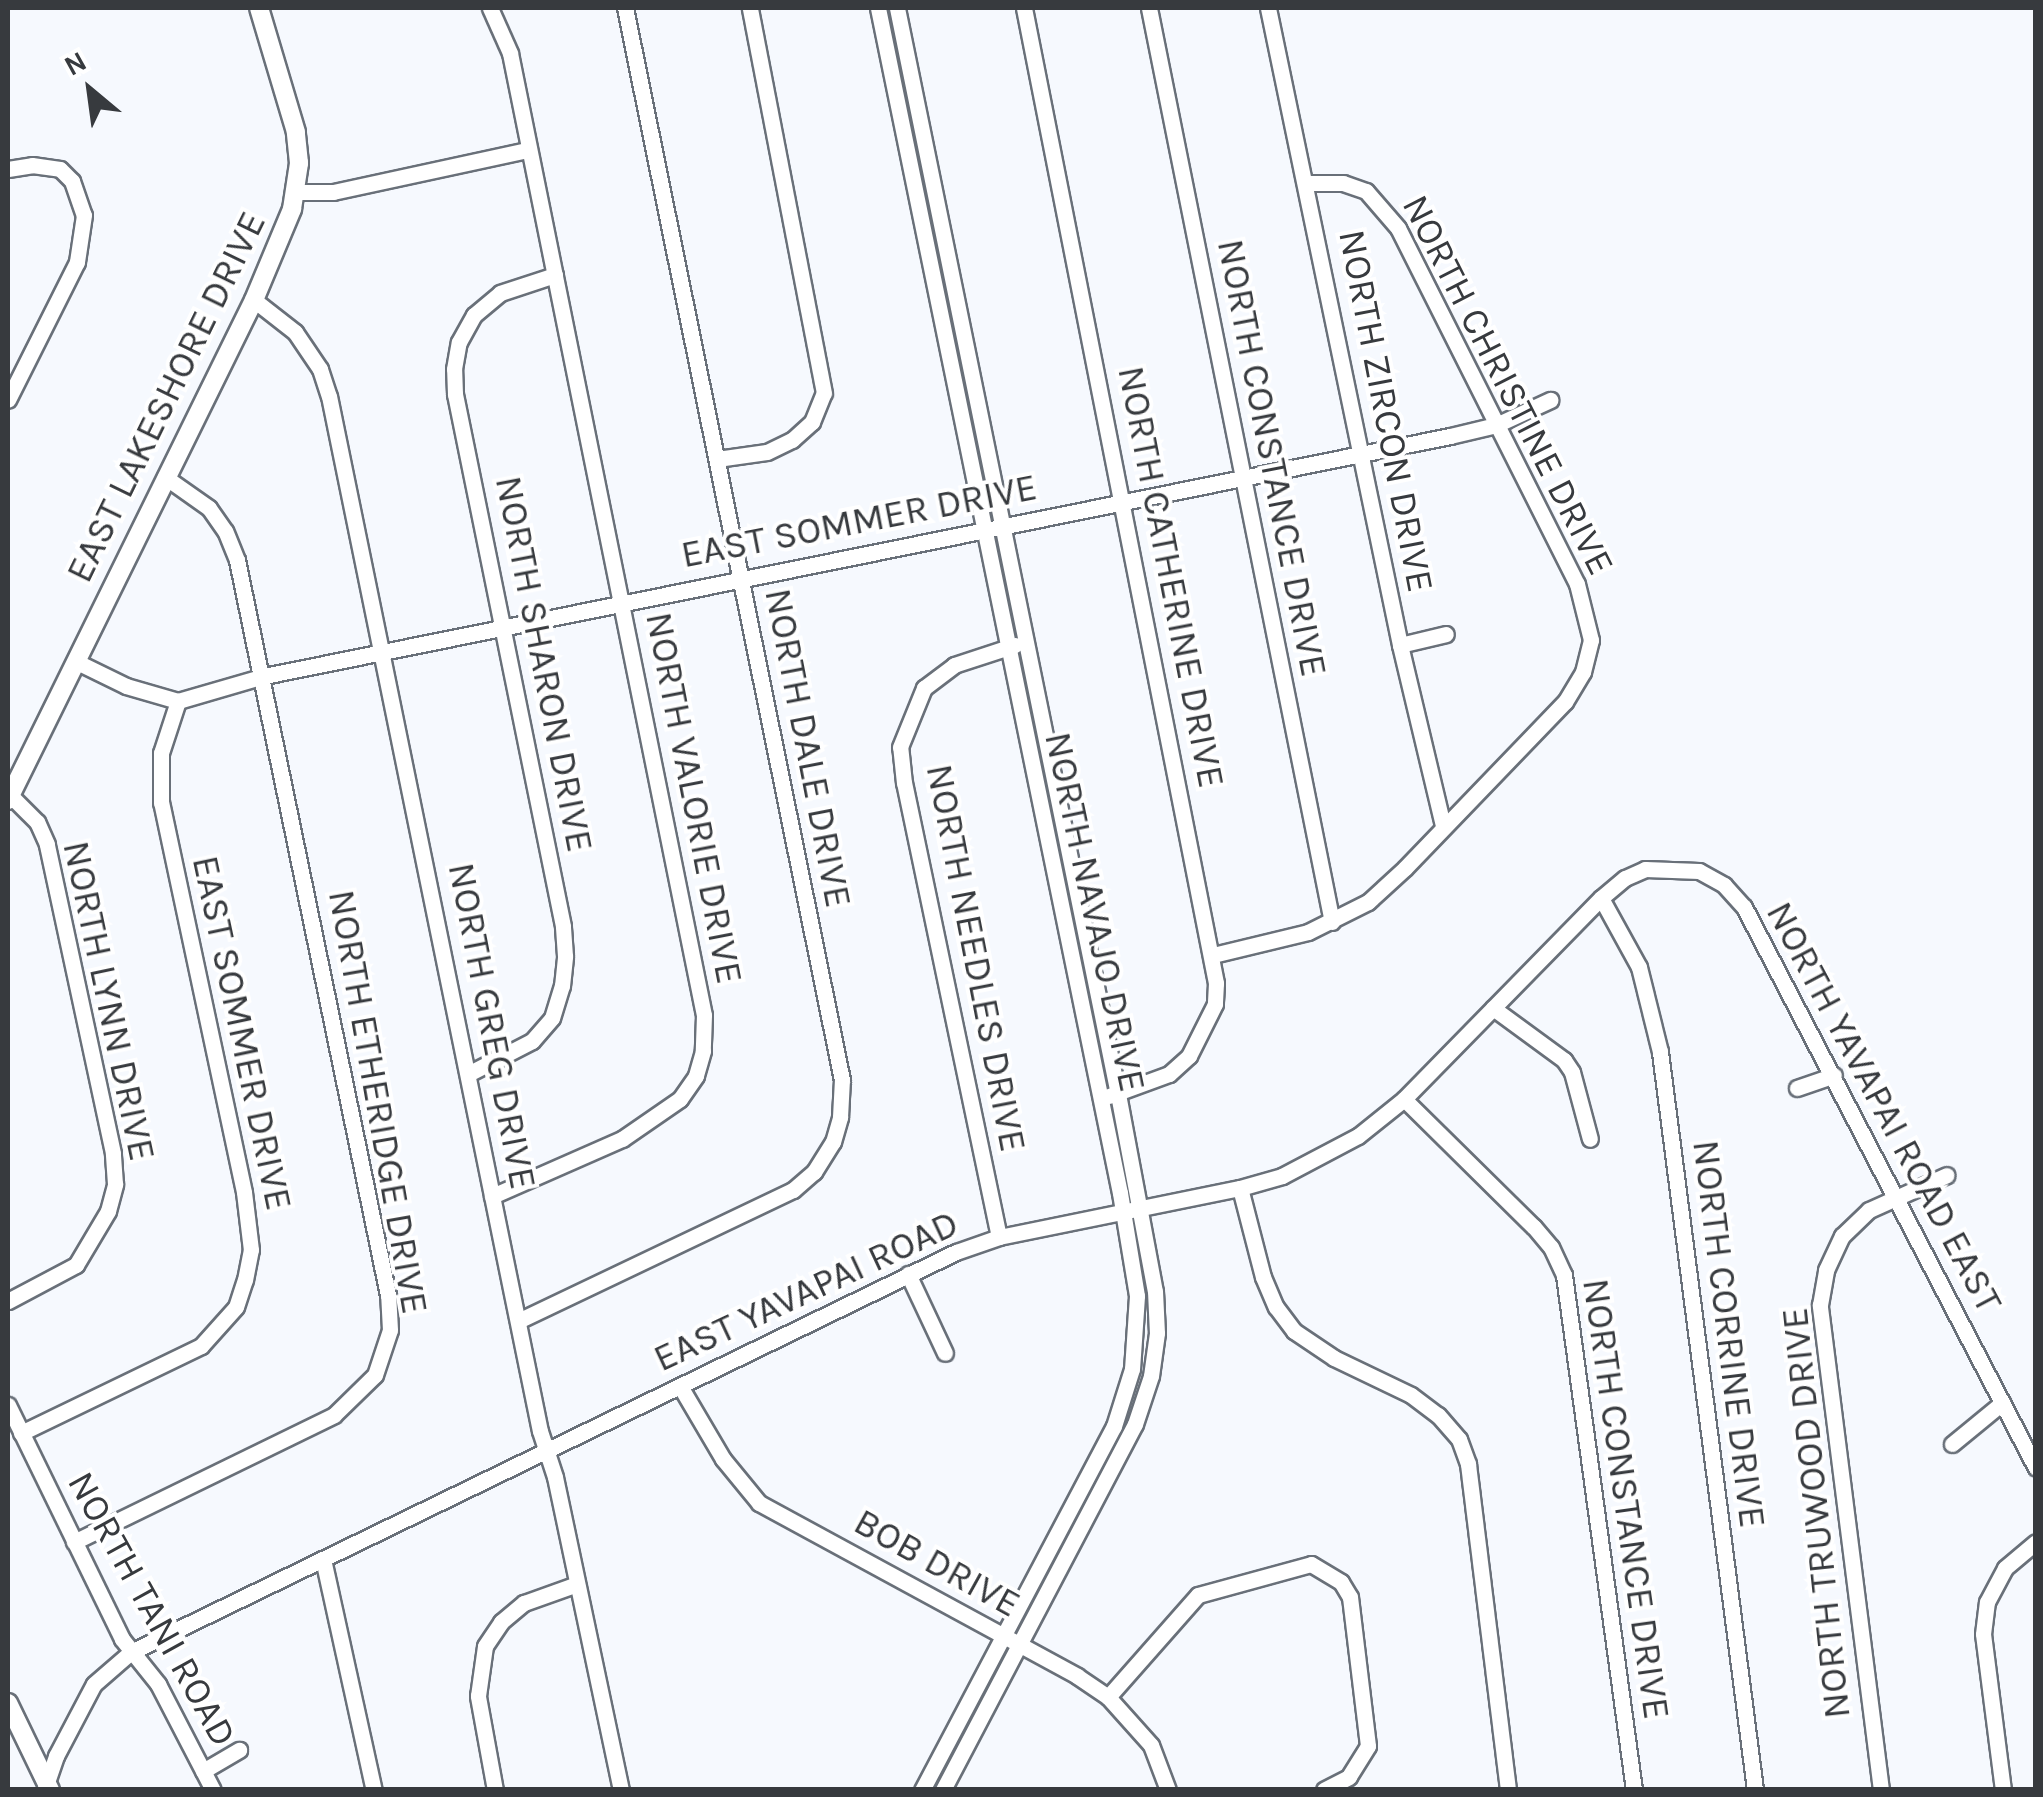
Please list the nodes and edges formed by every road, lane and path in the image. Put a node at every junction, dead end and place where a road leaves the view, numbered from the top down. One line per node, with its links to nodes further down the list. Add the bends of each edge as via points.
1 (258, 8): 13 (main road, EAST LAKESHORE DRIVE, via 296,132)
2 (490, 8): 10 (street, NORTH VALORIE DRIVE, via 510,53)
3 (624, 8): 20 (street, NORTH DALE DRIVE)
4 (750, 8): 20 (street, via 824,392 812,422 792,440 768,452)
5 (878, 8): 25 (street, NORTH NAVAJO DRIVE)
6 (898, 8): 24 (street, NORTH NAVAJO DRIVE)
7 (1024, 8): 23 (street, NORTH CATHERINE DRIVE)
8 (1148, 8): 22 (street, NORTH CONSTANCE DRIVE)
9 (1268, 8): 12 (street, NORTH ZIRCON DRIVE)
10 (527, 150): 13 (street, via 333,192); 14 (street, NORTH VALORIE DRIVE)
11 (8, 169): 16 (street, via 60,169 72,181 84,215 77,262)
12 (1307, 183): 18 (street, NORTH CHRISTINE DRIVE, via 1343,183 1384,206); 19 (street, NORTH ZIRCON DRIVE)
13 (297, 192): 15 (main road, EAST LAKESHORE DRIVE)
14 (555, 274): 27 (street, NORTH VALORIE DRIVE); 28 (street, NORTH SHARON DRIVE, via 500,293 474,315 454,369)
15 (254, 300): 21 (main road, EAST LAKESHORE DRIVE); 33 (street, NORTH GREG DRIVE, via 295,332 320,368)
16 (8, 400)
17 (1550, 400): 18 (street, EAST SOMMER DRIVE)
18 (1496, 425): 19 (street, EAST SOMMER DRIVE); 38 (street, NORTH CHRISTINE DRIVE, via 1577,584 1591,640 1584,672 1565,702)
19 (1362, 452): 22 (street, EAST SOMMER DRIVE); 31 (street, NORTH ZIRCON DRIVE)
20 (717, 459): 26 (street, NORTH DALE DRIVE)
21 (166, 477): 34 (main road, EAST LAKESHORE DRIVE); 35 (street, NORTH ETHERIDGE DRIVE, via 191,491 225,531)
22 (1244, 477): 23 (street, EAST SOMMER DRIVE); 41 (street, NORTH CONSTANCE DRIVE)
23 (1123, 500): 24 (street, EAST SOMMER DRIVE); 42 (street, NORTH CATHERINE DRIVE)
24 (1002, 527): 25 (street, EAST SOMMER DRIVE); 30 (street, NORTH NAVAJO DRIVE)
25 (985, 531): 26 (street, EAST SOMMER DRIVE); 32 (street, NORTH NAVAJO DRIVE)
26 (740, 577): 27 (street, EAST SOMMER DRIVE); 60 (street, NORTH DALE DRIVE, via 842,1080 833,1142 814,1172 792,1190)
27 (622, 602): 28 (street, EAST SOMMER DRIVE); 53 (street, NORTH VALORIE DRIVE, via 704,1015 703,1050 680,1099 654,1120)
28 (503, 626): 33 (street, EAST SOMMER DRIVE); 44 (street, NORTH SHARON DRIVE, via 565,956 552,1018 532,1042)
29 (1446, 634): 31 (street)
30 (1026, 643): 32 (street, NORTH NEEDLES DRIVE); 47 (street, NORTH NAVAJO DRIVE)
31 (1400, 645): 38 (street, NORTH ZIRCON DRIVE)
32 (1008, 647): 48 (street, NORTH NAVAJO DRIVE); 57 (street, NORTH NEEDLES DRIVE, via 954,665 924,688 900,747)
33 (384, 652): 35 (street, EAST SOMMER DRIVE); 44 (street, NORTH GREG DRIVE)
34 (75, 660): 36 (street, via 126,686); 37 (main road, EAST LAKESHORE DRIVE)
35 (264, 676): 36 (street, EAST SOMMER DRIVE); 71 (street, NORTH ETHERIDGE DRIVE, via 390,1330 375,1375 334,1415)
36 (178, 701): 65 (street, EAST SOMMER DRIVE, via 161,753 161,802 244,1192 251,1250 245,1280 222,1328 201,1346)
37 (9, 797): 59 (street, NORTH LYNN DRIVE, via 36,822 47,844 115,1184 108,1211 76,1264)
38 (1443, 826): 41 (street, NORTH CHRISTINE DRIVE, via 1368,902)
39 (1669, 866): 40 (street, EAST YAVAPAI ROAD, via 1625,878); 45 (street, NORTH YAVAPAI ROAD EAST, via 1724,884 1744,907)
40 (1602, 898): 43 (street, EAST YAVAPAI ROAD); 93 (street, NORTH CORRINE DRIVE, via 1639,967 1657,1036)
41 (1332, 922): 42 (street, NORTH CHRISTINE DRIVE)
42 (1214, 955): 47 (street, NORTH CATHERINE DRIVE, via 1215,1004 1190,1056 1169,1074)
43 (1493, 1008): 49 (street, EAST YAVAPAI ROAD); 50 (street, via 1548,1045 1572,1072)
44 (468, 1074): 53 (street, NORTH GREG DRIVE)
45 (1834, 1075): 46 (street); 54 (street, NORTH YAVAPAI ROAD EAST)
46 (1797, 1088)
47 (1118, 1094): 48 (street, NORTH CATHERINE DRIVE); 55 (street, NORTH NAVAJO DRIVE)
48 (1100, 1098): 56 (street, NORTH NAVAJO DRIVE)
49 (1404, 1099): 52 (street, EAST YAVAPAI ROAD, via 1319,1158); 92 (street, NORTH CONSTANCE DRIVE, via 1534,1228 1564,1275)
50 (1590, 1138)
51 (1946, 1175): 54 (street, NORTH TRUWOOD DRIVE)
52 (1240, 1188): 55 (street, EAST YAVAPAI ROAD); 91 (street, via 1263,1277 1294,1331 1411,1395 1458,1439 1468,1464)
53 (492, 1196): 60 (street, NORTH GREG DRIVE)
54 (1895, 1196): 63 (street, NORTH YAVAPAI ROAD EAST); 94 (street, NORTH TRUWOOD DRIVE, via 1842,1236 1820,1305)
55 (1141, 1210): 56 (street, EAST YAVAPAI ROAD); 69 (street, NORTH NAVAJO DRIVE, via 1157,1333 1142,1406)
56 (1124, 1213): 57 (street, EAST YAVAPAI ROAD); 67 (street, NORTH NAVAJO DRIVE, via 1136,1333 1124,1401)
57 (1000, 1237): 58 (street, EAST YAVAPAI ROAD)
58 (908, 1274): 61 (street); 62 (street, EAST YAVAPAI ROAD)
59 (8, 1301)
60 (518, 1321): 68 (street, NORTH GREG DRIVE)
61 (946, 1354)
62 (680, 1386): 68 (street, EAST YAVAPAI ROAD); 75 (street, BOB DRIVE, via 723,1459 759,1502)
63 (2002, 1403): 66 (street); 70 (street, NORTH YAVAPAI ROAD EAST)
64 (8, 1405): 65 (street, NORTH TANI ROAD)
65 (21, 1434): 71 (street, NORTH TANI ROAD)
66 (1952, 1444)
67 (1102, 1449): 69 (street); 75 (street, NORTH NAVAJO DRIVE)
68 (547, 1450): 73 (street, EAST YAVAPAI ROAD); 74 (street, NORTH GREG DRIVE)
69 (1119, 1458): 76 (street, NORTH NAVAJO DRIVE)
70 (2036, 1468)
71 (74, 1542): 77 (street, NORTH TANI ROAD)
72 (2036, 1542): 95 (street, via 2004,1568 1984,1618)
73 (324, 1559): 77 (street, EAST YAVAPAI ROAD); 84 (street)
74 (577, 1584): 85 (street, via 524,1604 485,1646 478,1696); 86 (street, NORTH GREG DRIVE)
75 (1003, 1636): 76 (street, BOB DRIVE); 87 (street, NORTH NAVAJO DRIVE)
76 (1020, 1645): 78 (street, BOB DRIVE); 88 (street, NORTH NAVAJO DRIVE)
77 (132, 1652): 81 (street, NORTH TANI ROAD, via 158,1684); 82 (street, EAST YAVAPAI ROAD, via 94,1684)
78 (1108, 1697): 89 (street, BOB DRIVE, via 1151,1744); 90 (street, via 1198,1595 1312,1564 1341,1582 1350,1597 1368,1746 1348,1777)
79 (8, 1703): 82 (main road)
80 (239, 1750): 81 (street)
81 (203, 1770): 83 (street, NORTH TANI ROAD)
82 (47, 1787)
83 (213, 1790)
84 (374, 1790)
85 (495, 1790)
86 (621, 1790)
87 (922, 1790)
88 (942, 1790)
89 (1168, 1790)
90 (1324, 1790)
91 (1508, 1790)
92 (1634, 1790)
93 (1755, 1790)
94 (1881, 1790)
95 (2003, 1790)

